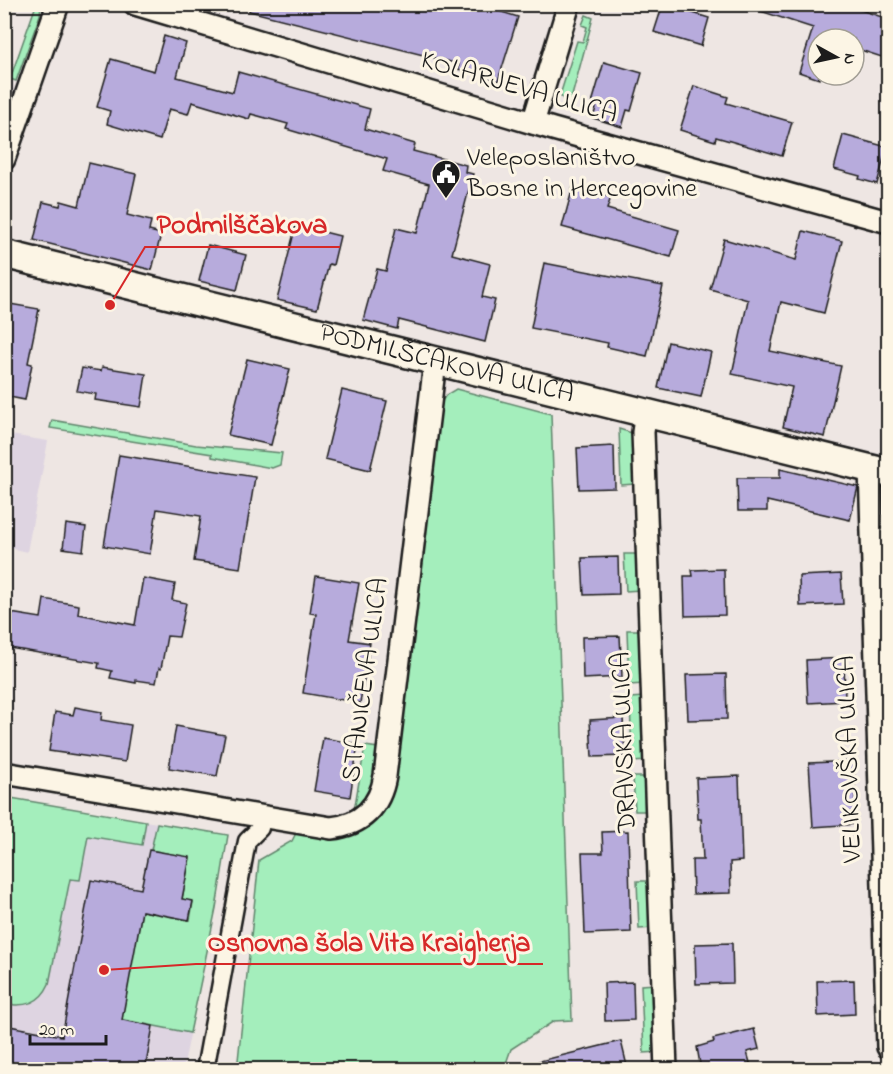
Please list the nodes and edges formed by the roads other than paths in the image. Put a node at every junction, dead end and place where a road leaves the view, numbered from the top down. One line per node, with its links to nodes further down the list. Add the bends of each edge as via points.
1 (58, 4): 5 (street)
2 (135, 4): 4 (street, KOLARJEVA ULICA)
3 (569, 4): 4 (street)
4 (533, 123): 6 (street, KOLARJEVA ULICA)
5 (4, 159)
6 (888, 222)
7 (4, 254): 8 (street, PODMILŠČAKOVA ULICA)
8 (435, 362): 9 (street, PODMILŠČAKOVA ULICA); 12 (street, STANIČEVA ULICA, via 383,789 370,811 358,821 340,827)
9 (645, 412): 10 (street, PODMILŠČAKOVA ULICA); 15 (street, DRAVSKA ULICA)
10 (879, 471): 13 (street, VELIKOVŠKA ULICA)
11 (4, 773): 12 (street, STANIČEVA ULICA)
12 (262, 816): 14 (street, via 260,828 247,841)
13 (888, 1047)
14 (205, 1070)
15 (666, 1070)

